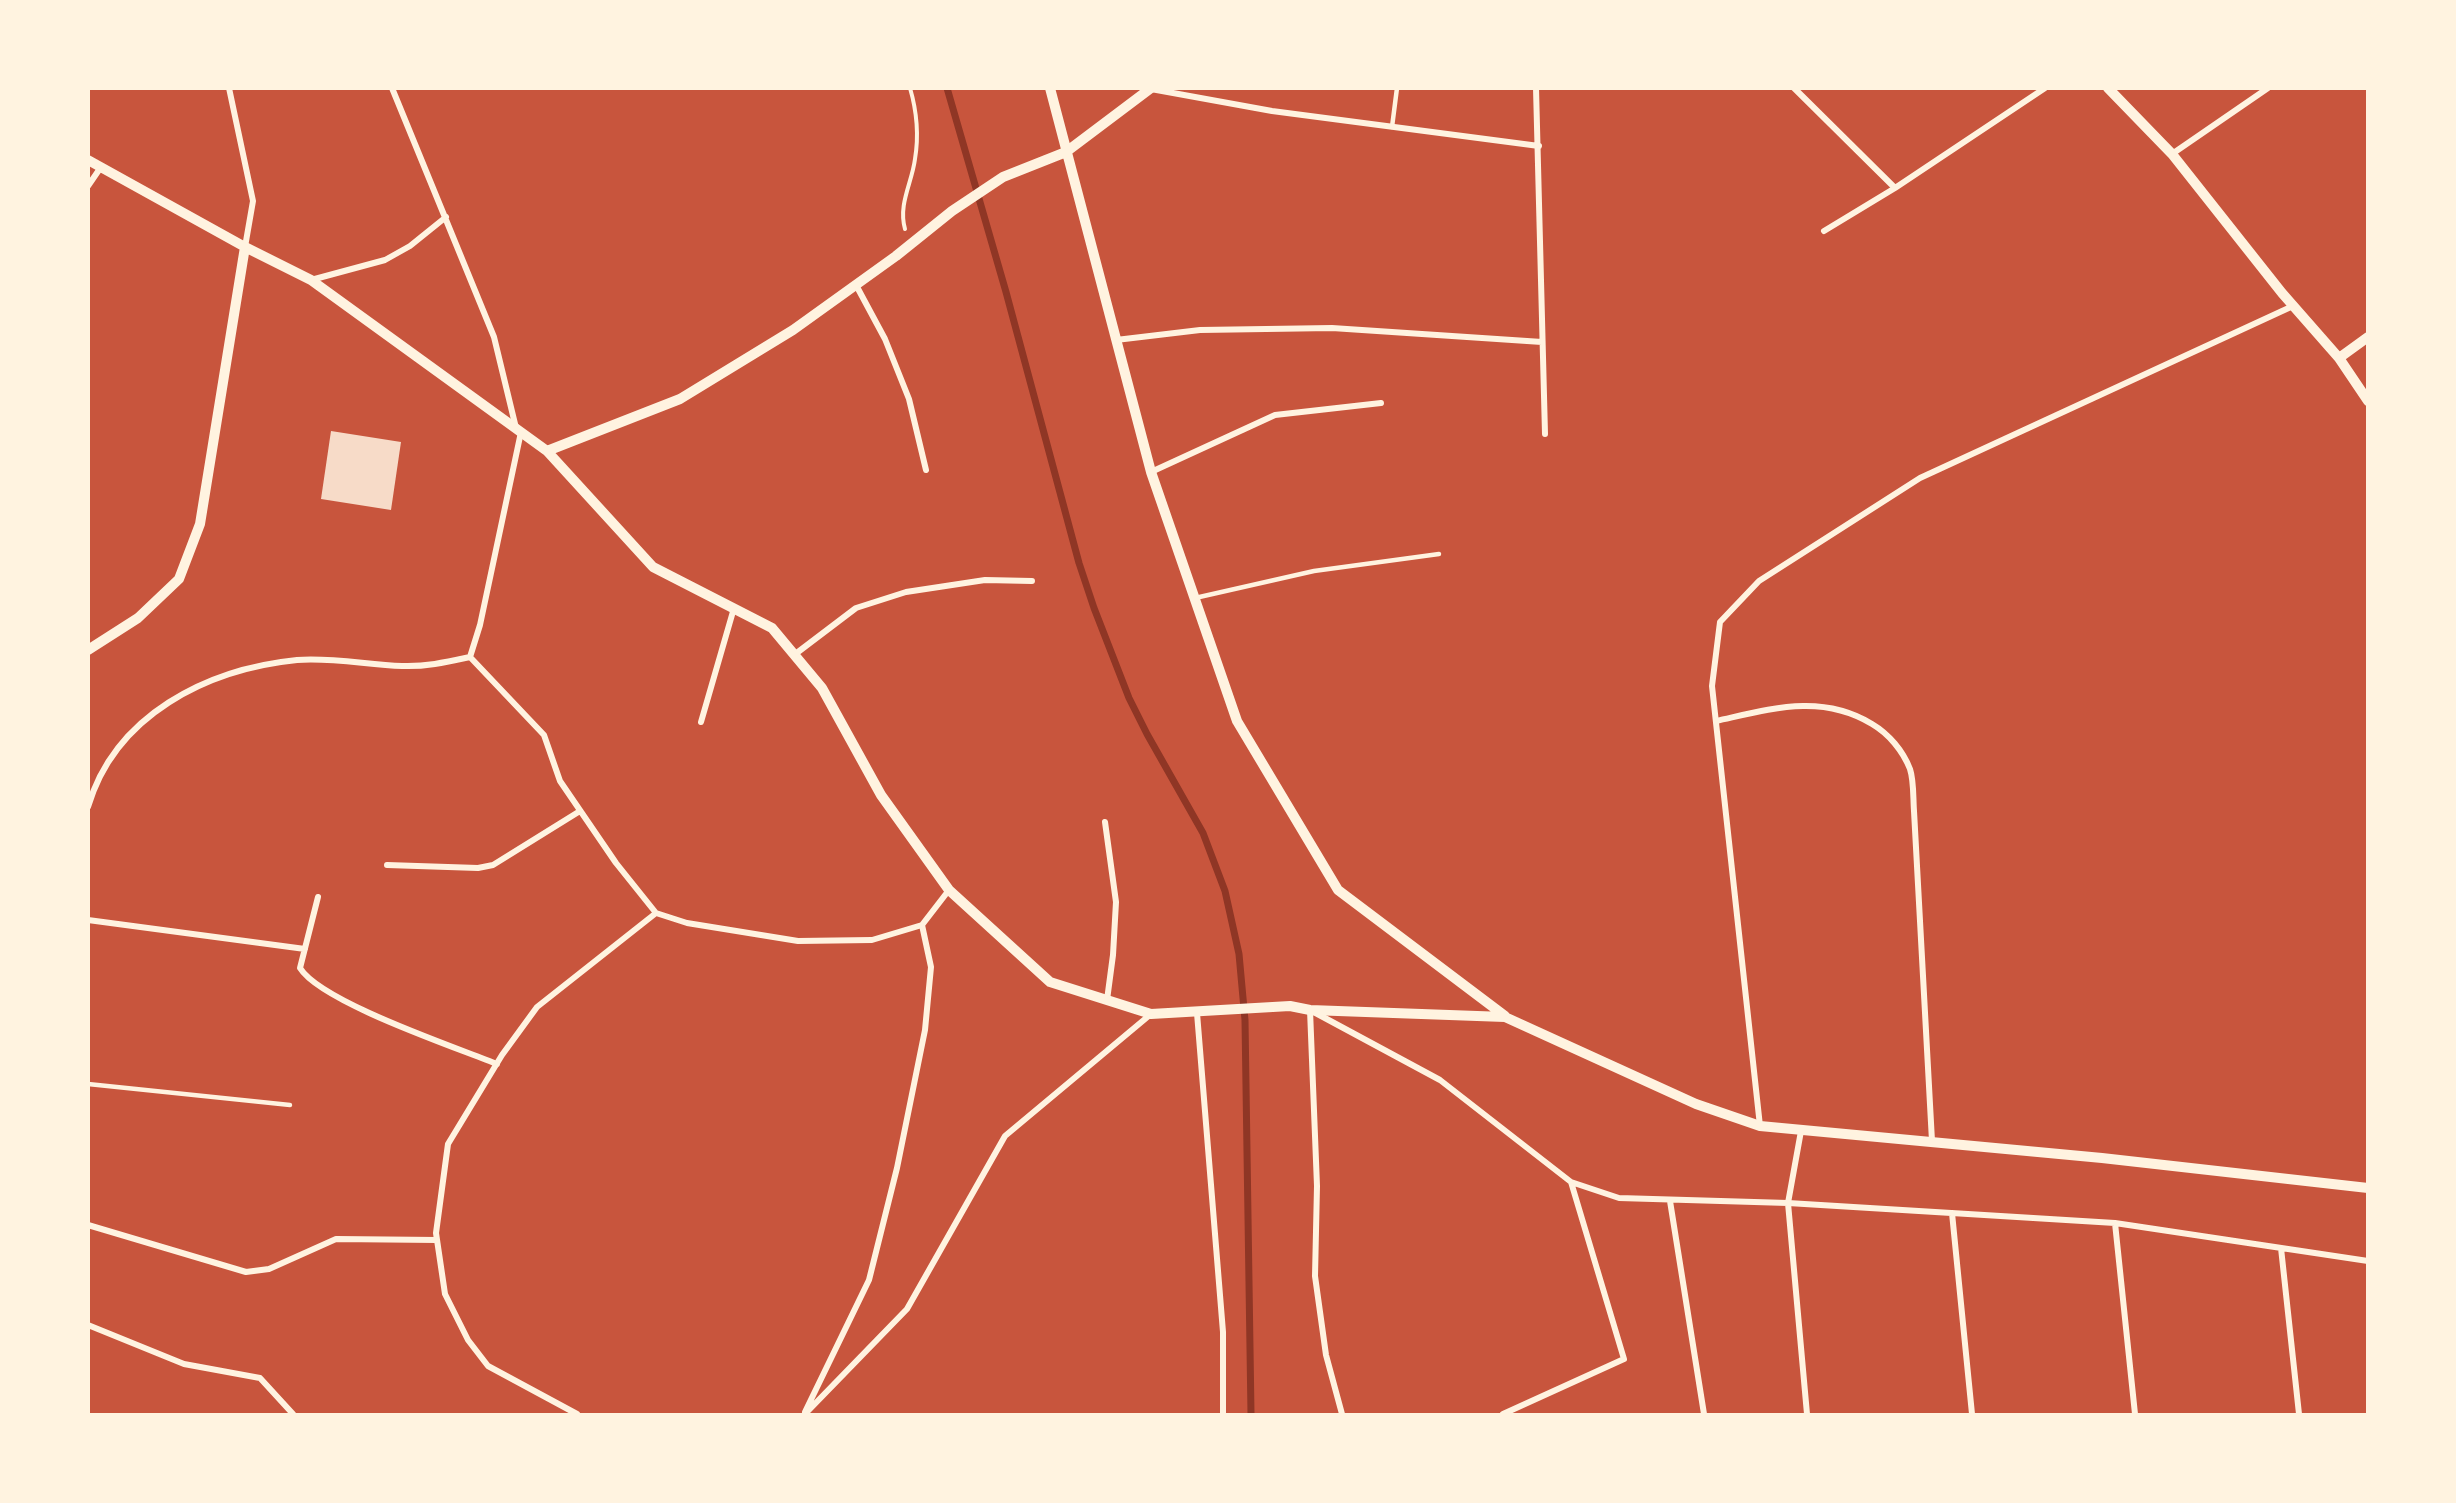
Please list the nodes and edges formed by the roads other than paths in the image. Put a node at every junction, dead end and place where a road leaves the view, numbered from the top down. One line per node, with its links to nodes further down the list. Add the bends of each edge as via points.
1 (229, 88): 21 (street, via 253,201)
2 (392, 88): 19 (street)
3 (1050, 88): 13 (street)
4 (1397, 88): 11 (lane)
5 (1536, 88): 12 (street)
6 (1794, 88): 18 (street)
7 (2045, 88): 18 (street)
8 (2108, 88): 14 (street)
9 (2268, 88): 14 (street)
10 (1151, 89): 11 (street); 13 (street)
11 (1392, 127): 12 (street)
12 (1539, 146): 27 (street)
13 (1066, 152): 23 (street, via 1003,177); 26 (street)
14 (2172, 154): 24 (street)
15 (88, 160): 16 (street)
16 (101, 167): 17 (street); 21 (street)
17 (88, 186)
18 (1895, 188): 20 (street)
19 (446, 217): 22 (street, via 385,260); 31 (street, via 494,337)
20 (1824, 231)
21 (245, 247): 22 (street); 40 (street, via 200,524 179,579 138,618)
22 (311, 280): 31 (street)
23 (856, 285): 33 (street, via 793,330 680,399); 34 (street, via 885,339 909,399)
24 (2293, 306): 28 (street); 43 (street, via 1920,478 1759,581 1720,622 1712,686)
25 (2367, 337): 28 (street)
26 (1116, 340): 27 (street, via 1200,330 1332,328); 35 (street)
27 (1542, 342): 32 (street)
28 (2339, 358): 29 (street)
29 (2366, 398)
30 (1381, 403): 35 (street, via 1275,415)
31 (519, 430): 33 (street); 42 (street, via 480,626)
32 (1545, 434)
33 (547, 451): 39 (street, via 653,567)
34 (926, 470)
35 (1151, 472): 38 (street)
36 (1439, 554): 38 (lane, via 1314,571)
37 (1032, 580): 41 (street, via 985,580 906,592 855,608)
38 (1195, 598): 59 (street, via 1237,721 1338,890)
39 (734, 608): 41 (street, via 772,628); 44 (street)
40 (88, 650)
41 (794, 655): 49 (street, via 822,688 881,795)
42 (470, 657): 45 (street, via 404,666 298,660 221,675 181,694 144,720 115,754); 46 (street, via 544,735 560,781)
43 (1716, 721): 63 (street); 65 (street, via 1792,705 1828,706 1846,710 1876,726 1900,749 1910,771 1914,811)
44 (701, 722)
45 (88, 807)
46 (580, 811): 48 (street, via 493,865); 51 (street)
47 (1105, 822): 55 (street, via 1116,902)
48 (387, 865)
49 (949, 890): 53 (street); 55 (street, via 1050,982)
50 (318, 897): 54 (street)
51 (656, 913): 53 (street, via 687,923 798,941 872,940); 60 (street, via 537,1007)
52 (88, 920): 54 (street)
53 (922, 925): 79 (street, via 931,967 925,1030 897,1168 869,1280)
54 (305, 949): 60 (street, via 300,968 342,1000)
55 (1107, 1000): 58 (street)
56 (1310, 1010): 57 (street, via 1290,1006); 59 (street); 66 (street, via 1440,1080); 81 (street, via 1317,1186 1315,1276 1326,1355)
57 (1197, 1013): 58 (street); 80 (street, via 1223,1332)
58 (1150, 1014): 79 (street, via 1005,1136 907,1309)
59 (1505, 1017): 63 (street, via 1696,1104)
60 (497, 1064): 73 (street, via 448,1144)
61 (88, 1084): 62 (lane)
62 (290, 1105)
63 (1760, 1126): 64 (street)
64 (1801, 1131): 65 (street); 69 (street)
65 (1932, 1142): 67 (street)
66 (1571, 1182): 68 (street, via 1620,1198); 82 (street, via 1624,1359)
67 (2367, 1188)
68 (1670, 1201): 69 (street); 83 (street)
69 (1788, 1203): 70 (street); 84 (street)
70 (1952, 1213): 71 (street); 85 (street)
71 (2115, 1223): 74 (street); 86 (street)
72 (88, 1225): 73 (street, via 246,1272 269,1269 336,1239)
73 (437, 1240): 78 (street, via 445,1294 468,1341 488,1366)
74 (2281, 1248): 75 (street); 87 (street)
75 (2367, 1261)
76 (88, 1325): 77 (street, via 184,1364 260,1378)
77 (293, 1414)
78 (577, 1414)
79 (804, 1414)
80 (1223, 1414)
81 (1342, 1414)
82 (1503, 1414)
83 (1704, 1414)
84 (1808, 1414)
85 (1972, 1414)
86 (2135, 1414)
87 (2299, 1414)

